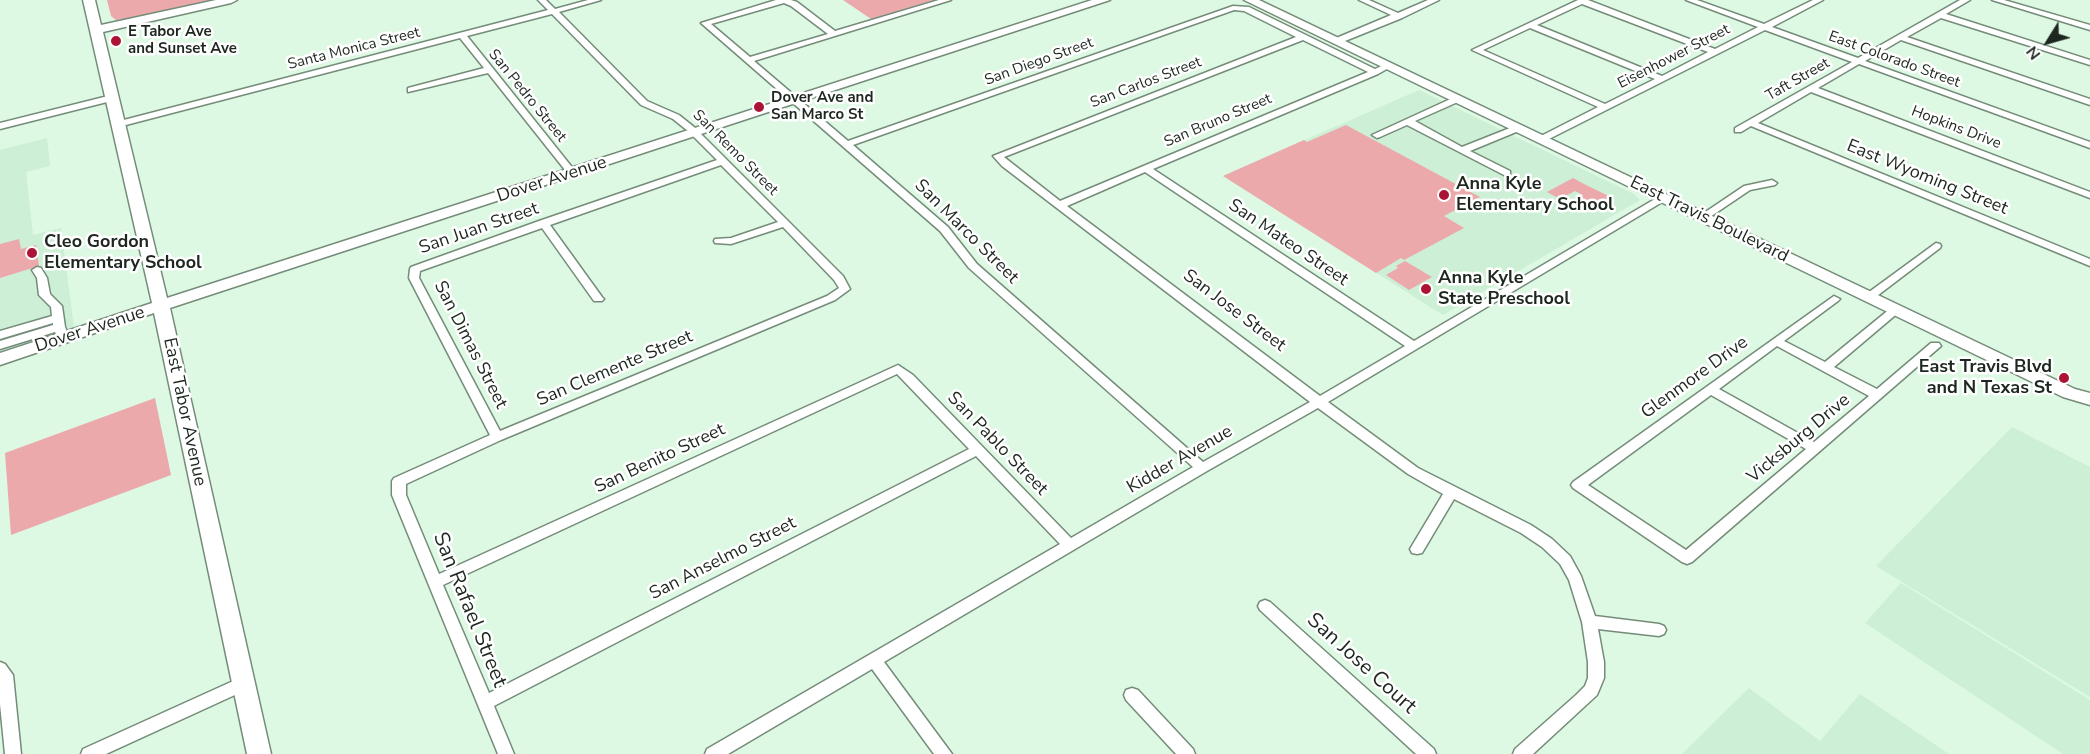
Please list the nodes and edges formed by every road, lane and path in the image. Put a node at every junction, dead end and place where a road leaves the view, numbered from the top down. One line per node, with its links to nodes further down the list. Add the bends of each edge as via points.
1 (89, 0): 22 (main road, East Tabor Avenue)
2 (231, 0): 22 (main road)
3 (542, 0): 16 (street, San Remo Street)
4 (597, 0): 16 (street, Santa Monica Street)
5 (947, 0): 23 (street)
6 (1104, 0): 40 (main road, Dover Avenue)
7 (1250, 0): 27 (main road, East Travis Boulevard)
8 (1363, 0): 18 (street)
9 (1435, 0): 18 (street)
10 (1583, 0): 19 (street); 28 (street)
11 (1690, 0): 20 (street, East Colorado Street)
12 (1802, 0): 15 (street)
13 (1966, 0): 17 (street, Taft Street)
14 (1996, 0): 21 (street)
15 (1816, 2): 20 (street, Eisenhower Street)
16 (554, 12): 24 (street, Santa Monica Street); 49 (street, San Remo Street, via 644,103 676,117)
17 (1940, 15): 26 (street, Taft Street); 31 (street)
18 (1399, 16): 27 (street)
19 (1530, 25): 35 (street); 42 (street, via 1476,50)
20 (1764, 27): 28 (street, Eisenhower Street); 30 (street, East Colorado Street)
21 (2090, 28)
22 (96, 30): 38 (main road, East Tabor Avenue)
23 (833, 34): 29 (street); 29 (street, San Marco Street, via 784,0 705,22)
24 (462, 35): 33 (street, San Pedro Street); 45 (street, Santa Monica Street)
25 (1303, 37): 34 (street); 52 (street, San Diego Street, via 1239,7); 55 (street, San Carlos Street)
26 (1900, 37): 30 (street, Taft Street); 41 (street)
27 (1337, 41): 32 (main road, East Travis Boulevard)
28 (1715, 52): 35 (street, Eisenhower Street)
29 (749, 60): 40 (street, San Marco Street)
30 (1857, 61): 36 (street, Taft Street); 53 (street, East Colorado Street)
31 (2090, 63)
32 (1388, 66): 34 (street, San Bruno Street); 39 (main road, East Travis Boulevard)
33 (488, 70): 37 (street); 58 (street, San Pedro Street)
34 (1375, 72): 57 (street, San Bruno Street)
35 (1660, 78): 42 (street, Eisenhower Street)
36 (1812, 89): 44 (street, Taft Street); 61 (street, Hopkins Drive)
37 (411, 90)
38 (112, 98): 45 (main road, East Tabor Avenue); 46 (street)
39 (1457, 99): 43 (street); 47 (main road, East Travis Boulevard)
40 (796, 100): 49 (main road, Dover Avenue); 52 (street, San Marco Street)
41 (2090, 102)
42 (1605, 107): 51 (street, Eisenhower Street)
43 (1407, 121): 50 (street); 54 (street)
44 (1751, 123): 48 (street, Taft Street); 69 (street, East Wyoming Street)
45 (119, 124): 76 (main road, East Tabor Avenue)
46 (0, 126)
47 (1518, 128): 51 (main road, East Travis Boulevard); 54 (street)
48 (1738, 130)
49 (696, 133): 56 (street, San Remo Street); 58 (main road, Dover Avenue)
50 (1377, 135)
51 (1542, 139): 62 (main road, East Travis Boulevard)
52 (848, 144): 96 (street, San Marco Street, via 944,229 973,266)
53 (2090, 145)
54 (1462, 151): 59 (street)
55 (998, 156): 63 (street, San Jose Street)
56 (724, 161): 65 (street, San Juan Street); 66 (street, San Remo Street)
57 (1145, 168): 63 (street, San Bruno Street); 82 (street, San Mateo Street)
58 (572, 173): 76 (main road, Dover Avenue)
59 (1507, 173)
60 (1772, 183): 64 (street, via 1747,188)
61 (2090, 195)
62 (1664, 198): 64 (main road, East Travis Boulevard); 82 (street, Kidder Avenue)
63 (1060, 205): 91 (street, San Jose Street)
64 (1703, 217): 73 (main road, East Travis Boulevard)
65 (543, 223): 70 (street, San Juan Street); 74 (street)
66 (784, 223): 67 (street, via 731,241); 72 (street, San Remo Street, via 839,278)
67 (719, 241)
68 (1936, 246): 73 (street)
69 (2090, 263)
70 (415, 268): 93 (street, San Dimas Street, via 414,278)
71 (37, 270): 78 (street, via 45,295 56,306)
72 (845, 289): 93 (street, San Clemente Street)
73 (1869, 297): 77 (main road, East Travis Boulevard)
74 (598, 299)
75 (1834, 299): 80 (street, Glenmore Drive)
76 (161, 306): 78 (main road, Dover Avenue); 108 (main road, East Tabor Avenue)
77 (1895, 310): 85 (street); 88 (main road, East Travis Boulevard)
78 (60, 328): 79 (street); 81 (street); 84 (main road, Dover Avenue)
79 (0, 335)
80 (1776, 341): 85 (street); 87 (street, Glenmore Drive)
81 (0, 345)
82 (1413, 346): 91 (street, Kidder Avenue)
83 (1935, 346): 89 (street, Vicksburg Drive)
84 (0, 359)
85 (1826, 367): 89 (street)
86 (898, 369): 95 (street, San Pablo Street); 102 (street, San Benito Street)
87 (1710, 389): 94 (street); 101 (street, Glenmore Drive, via 1578,485)
88 (2069, 393): 90 (main road, East Travis Boulevard); 92 (main road, East Travis Boulevard)
89 (1878, 395): 94 (street, Vicksburg Drive)
90 (2090, 399)
91 (1320, 401): 96 (street, Kidder Avenue); 98 (street, San Jose Street, via 1413,471)
92 (2090, 410)
93 (497, 437): 97 (street, San Clemente Street)
94 (1815, 448): 101 (street, Vicksburg Drive)
95 (978, 450): 99 (street, San Pablo Street); 110 (street, San Anselmo Street)
96 (1202, 468): 99 (street, Kidder Avenue)
97 (399, 481): 102 (street, San Rafael Street, via 399,495)
98 (1451, 492): 100 (street); 104 (street, San Jose Street, via 1493,510 1547,543 1565,560 1576,580)
99 (1069, 545): 106 (street, Kidder Avenue)
100 (1418, 549)
101 (1687, 558)
102 (436, 582): 110 (street, San Rafael Street)
103 (1265, 606): 118 (street, San Jose Court)
104 (1589, 622): 105 (street); 119 (street, San Jose Street, via 1596,662 1591,690)
105 (1659, 630)
106 (875, 661): 115 (street, Kidder Avenue); 116 (street)
107 (0, 669): 111 (street, via 5,675)
108 (242, 684): 112 (street); 113 (main road, East Tabor Avenue)
109 (1132, 695): 117 (street)
110 (485, 703): 114 (street, San Rafael Street)
111 (13, 754)
112 (89, 754)
113 (259, 754)
114 (506, 754)
115 (713, 754)
116 (944, 754)
117 (1187, 754)
118 (1428, 754)
119 (1521, 754)

